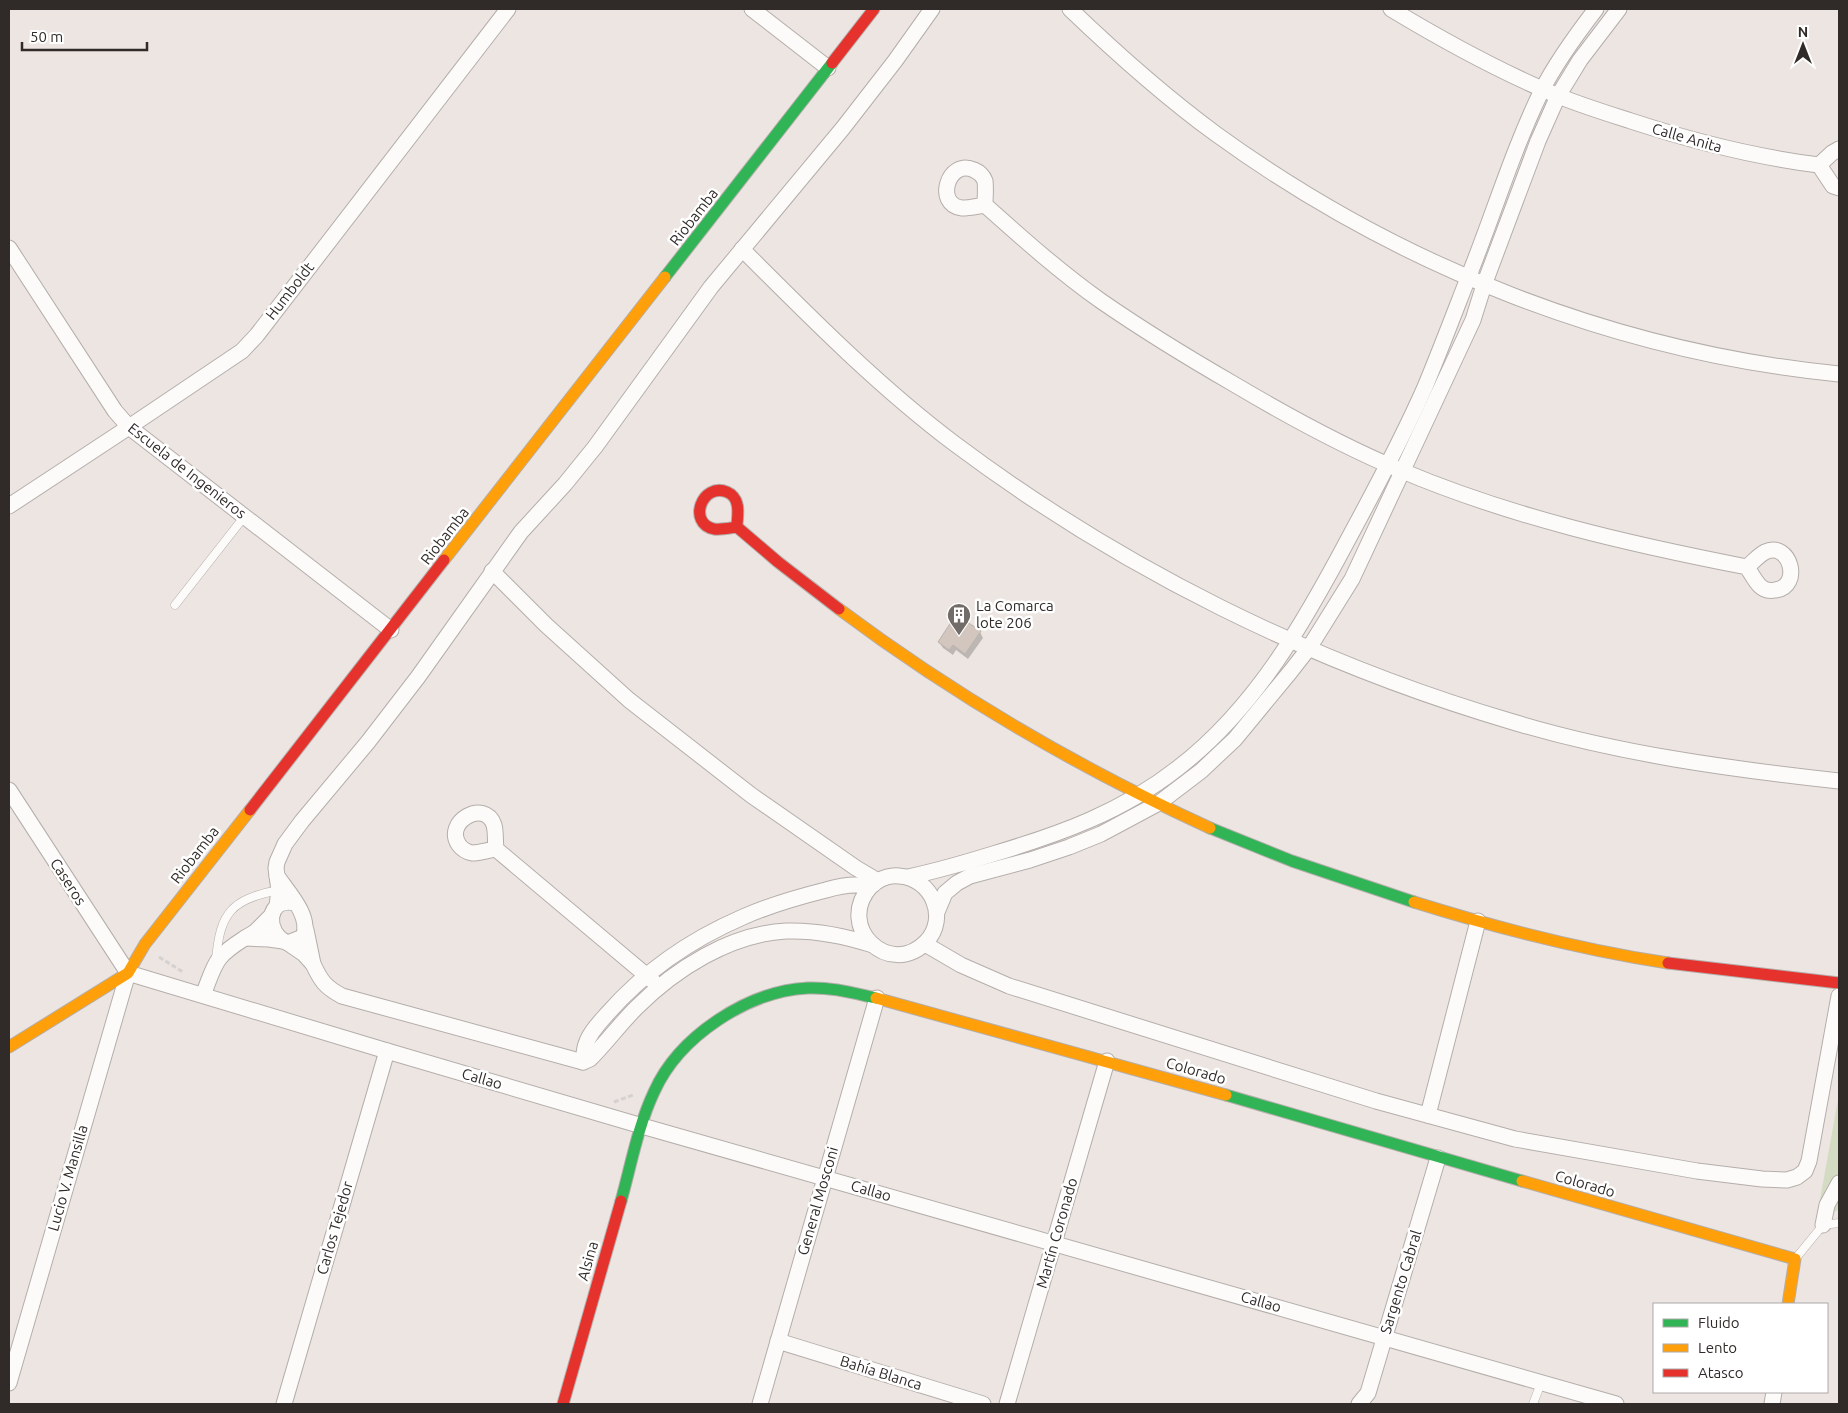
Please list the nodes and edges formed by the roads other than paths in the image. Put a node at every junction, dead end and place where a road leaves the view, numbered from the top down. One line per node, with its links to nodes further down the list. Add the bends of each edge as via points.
1 (508, 9): 21 (street, Humboldt, via 242,351)
2 (752, 9): 9 (street)
3 (874, 9): 9 (street, Riobamba)
4 (932, 9): 17 (street, via 843,128)
5 (1070, 9): 18 (street, via 1166,94 1259,164 1391,242)
6 (1392, 9): 10 (street, Calle Anita)
7 (1596, 9): 10 (street, via 1576,35)
8 (1619, 9): 11 (street, via 1580,60)
9 (828, 68): 30 (street, Riobamba)
10 (1543, 90): 11 (street, Calle Anita); 18 (street, via 1510,165)
11 (1558, 96): 13 (street, Calle Anita, via 1692,140); 19 (street)
12 (1839, 149): 13 (street)
13 (1819, 166): 14 (street, via 1833,186)
14 (1839, 188)
15 (985, 205): 22 (street, via 1100,300 1158,338 1264,403)
16 (9, 248): 21 (street, Escuela de Ingenieros, via 115,411)
17 (742, 249): 28 (street, via 595,447 521,532); 31 (street, via 858,362 952,442 1007,482 1159,576 1238,617)
18 (1468, 279): 19 (street); 22 (street, via 1424,388)
19 (1484, 285): 20 (street, via 1572,317 1693,350 1792,369); 23 (street, via 1473,320)
20 (1839, 374)
21 (129, 427): 24 (street, Humboldt); 25 (street, Escuela de Ingenieros)
22 (1386, 465): 23 (street); 31 (street)
23 (1402, 472): 27 (street, via 1594,535); 32 (street, via 1352,579)
24 (9, 506)
25 (244, 517): 29 (lane); 30 (street, Escuela de Ingenieros)
26 (737, 526): 35 (street, via 818,593 935,676 1062,754)
27 (1747, 567)
28 (492, 571): 39 (street, via 546,625 630,700 751,795); 40 (street, via 418,677 285,844 277,862)
29 (175, 605)
30 (390, 630): 51 (street, Riobamba, via 145,944)
31 (1292, 640): 32 (street); 35 (street, via 1231,720 1177,769)
32 (1308, 648): 33 (street, via 1352,668 1523,725 1646,754); 36 (street, via 1234,739 1201,771)
33 (1839, 781)
34 (9, 790): 51 (street, Caseros)
35 (1139, 795): 36 (street); 38 (street, via 1069,830)
36 (1159, 803): 42 (street, via 1069,847 970,876 945,894); 43 (street, via 1226,835 1302,864)
37 (496, 848): 52 (street)
38 (908, 877): 39 (street, via 897,876); 42 (street, via 928,890)
39 (875, 883): 48 (street, via 861,901 859,920 861,930); 52 (street, via 829,889 742,917 704,936)
40 (276, 897): 41 (street); 41 (street); 45 (street, via 265,924); 46 (street, via 274,931); 49 (lane, via 260,894 228,912 218,935)
41 (295, 903): 44 (street)
42 (937, 912): 47 (street, via 932,934)
43 (1478, 922): 53 (street, via 1657,961); 62 (street)
44 (306, 930): 46 (street, via 303,937); 50 (street)
45 (245, 938): 46 (street); 49 (street, via 226,950)
46 (286, 942): 50 (street)
47 (924, 944): 48 (street, via 903,954 882,951); 62 (street, via 961,965 1036,996)
48 (873, 945): 54 (street, via 805,931 766,934 738,941 706,955)
49 (216, 962): 55 (street)
50 (313, 964): 61 (street, via 329,989 342,996)
51 (128, 973): 55 (street, Callao); 58 (street, Riobamba); 74 (street, Lucio V. Mansilla)
52 (646, 974): 54 (street); 61 (street, via 596,1027 586,1043)
53 (1839, 983)
54 (660, 987): 61 (street, via 636,1008 590,1059)
55 (203, 995): 59 (street, Callao)
56 (1839, 996): 62 (street, via 1810,1161 1805,1171 1787,1180 1687,1169 1515,1140)
57 (877, 998): 60 (street, Colorado); 63 (street, Colorado, via 834,989 791,990 759,999 722,1016 695,1037 669,1067 654,1091); 65 (street, General Mosconi)
58 (9, 1047)
59 (387, 1051): 63 (street, Callao); 76 (street, Carlos Tejedor)
60 (1107, 1061): 64 (street, Colorado); 69 (street, Martín Coronado)
61 (583, 1062)
62 (1428, 1115)
63 (642, 1126): 65 (street, Callao); 77 (street, Alsina)
64 (1438, 1158): 70 (street, Colorado); 72 (street, Sargento Cabral)
65 (825, 1178): 69 (street, Callao); 73 (street, General Mosconi)
66 (1839, 1183): 68 (street, via 1827,1205)
67 (1839, 1222): 68 (lane)
68 (1823, 1226): 70 (lane)
69 (1054, 1243): 72 (street, Callao); 80 (street, Martín Coronado)
70 (1795, 1259): 71 (street)
71 (1788, 1303)
72 (1384, 1338): 75 (street, Callao); 81 (street, Sargento Cabral, via 1368,1393)
73 (778, 1341): 78 (street, General Mosconi); 79 (street, Bahía Blanca)
74 (9, 1383)
75 (1541, 1383): 82 (lane); 83 (street, Callao)
76 (284, 1404)
77 (562, 1404)
78 (760, 1404)
79 (983, 1404)
80 (1007, 1404)
81 (1359, 1404)
82 (1533, 1404)
83 (1616, 1404)

